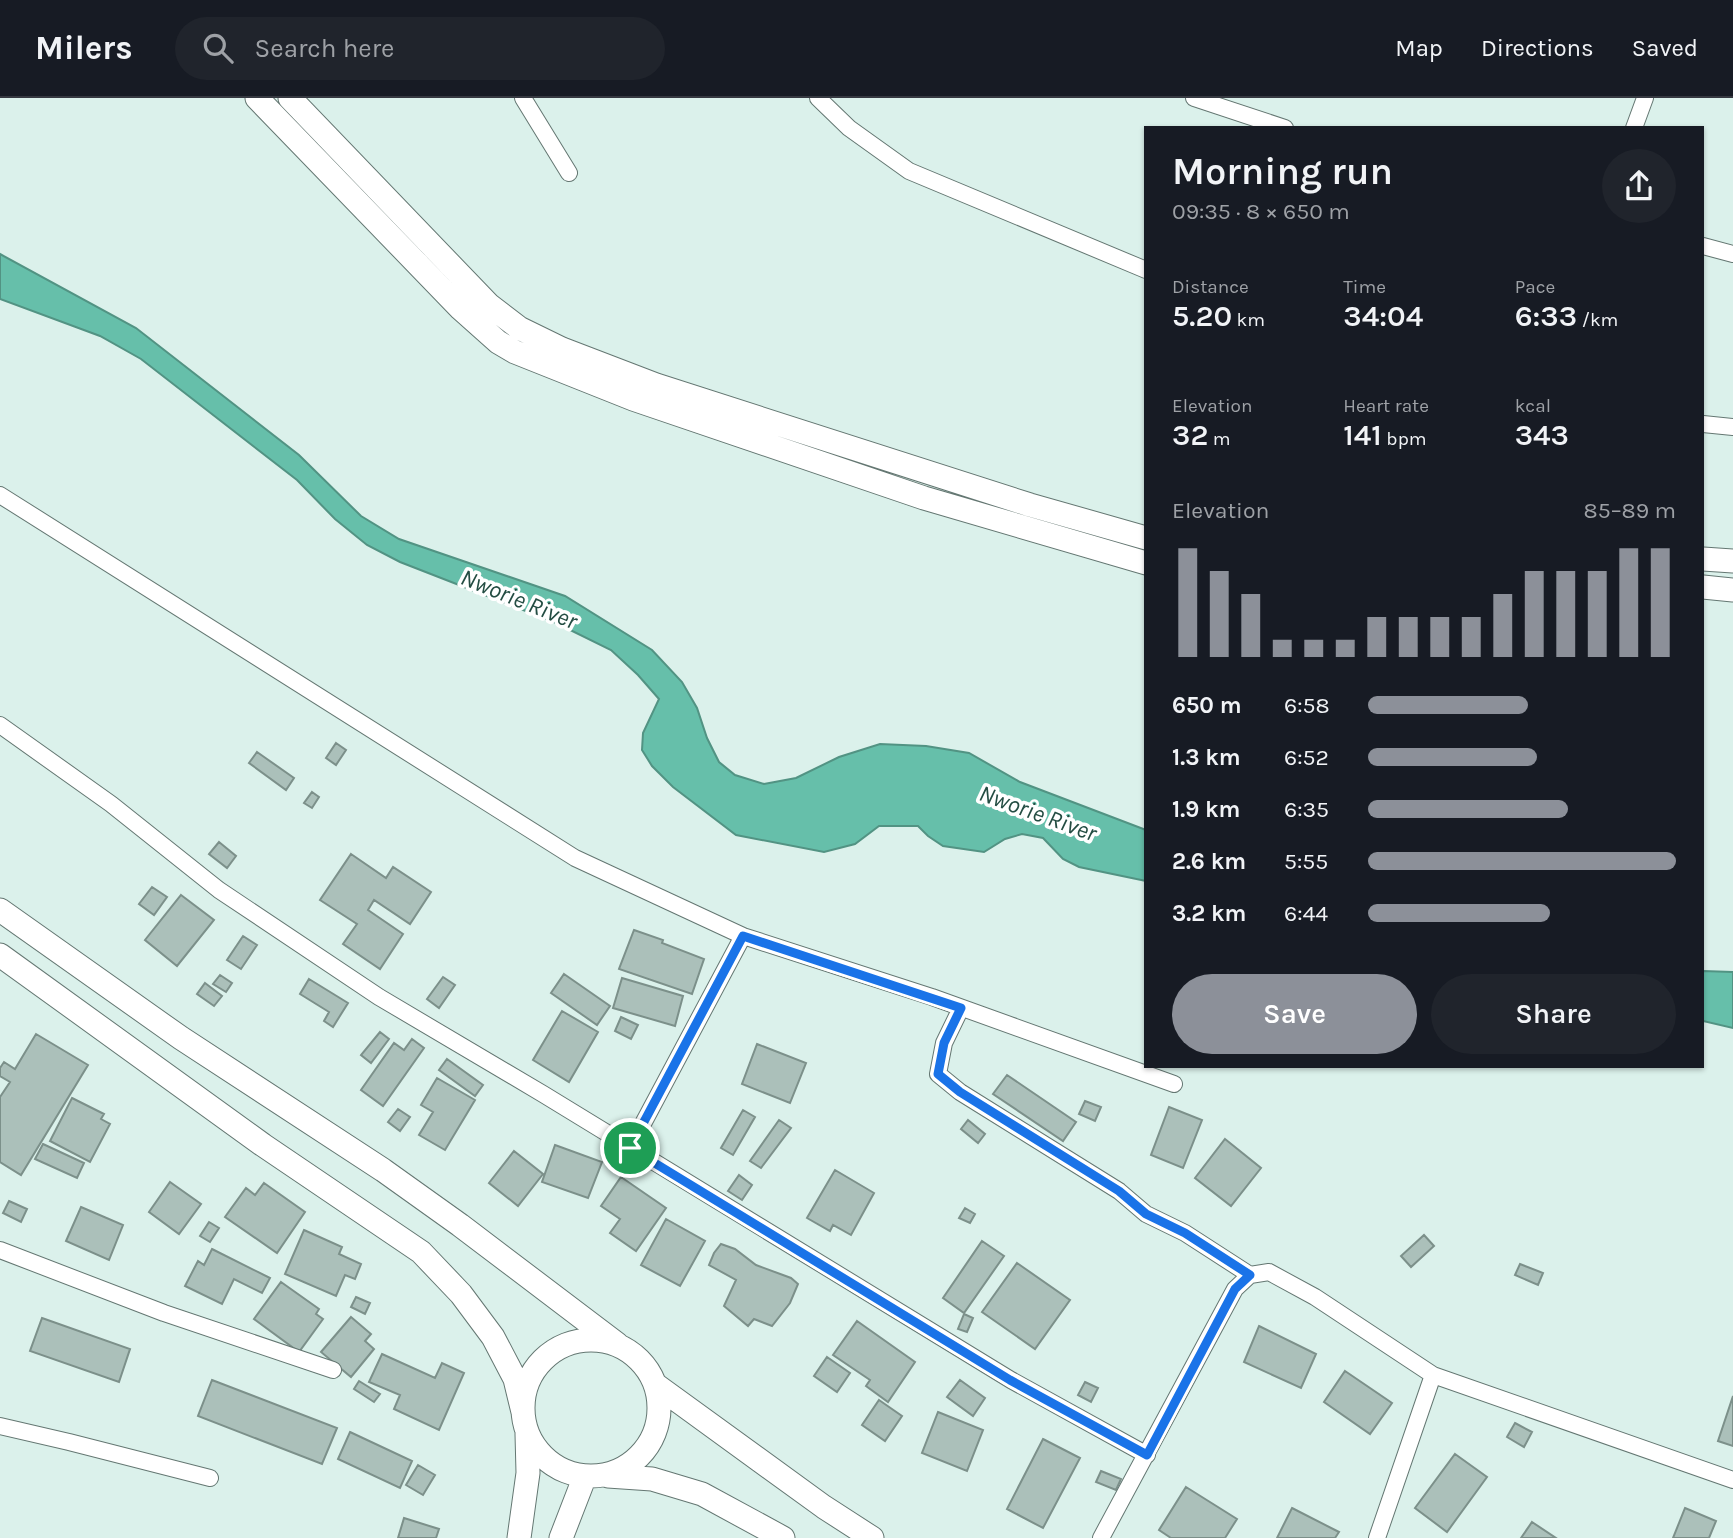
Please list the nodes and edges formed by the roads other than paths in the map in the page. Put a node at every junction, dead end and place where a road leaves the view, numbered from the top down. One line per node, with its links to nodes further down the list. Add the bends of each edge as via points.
1 (257, 98): 19 (street, via 461,309 515,352 633,398 925,498)
2 (290, 98): 16 (street, via 489,305 519,328 562,349 716,405)
3 (523, 98): 9 (street)
4 (818, 98): 12 (street, via 849,128 909,171)
5 (1194, 98): 7 (street)
6 (1645, 98): 8 (street)
7 (1279, 126)
8 (1635, 126)
9 (569, 173)
10 (1704, 246): 11 (street)
11 (1733, 254)
12 (1144, 269)
13 (1704, 424): 14 (street)
14 (1733, 427)
15 (0, 495): 24 (street, via 575,858)
16 (1144, 537)
17 (1704, 559): 18 (street)
18 (1733, 561)
19 (1144, 562)
20 (1704, 587): 21 (street)
21 (1733, 590)
22 (0, 725): 28 (street, via 111,804 219,890 379,998)
23 (0, 910): 31 (street, via 181,1038 383,1170)
24 (743, 936): 26 (street); 28 (street)
25 (0, 955): 35 (street, via 263,1145 421,1252 493,1337 514,1379)
26 (961, 1008): 27 (street); 30 (street, via 944,1043 938,1074 1119,1191 1146,1214)
27 (1174, 1084)
28 (630, 1148): 37 (street, via 1010,1380)
29 (0, 1250): 32 (street, via 164,1313)
30 (1250, 1275): 33 (street, via 1269,1272 1315,1297); 37 (street, via 1235,1289)
31 (617, 1344): 34 (street, via 647,1367); 35 (street, via 578,1341 559,1347 544,1359 525,1393)
32 (333, 1370)
33 (1433, 1375): 40 (street); 46 (street)
34 (656, 1385): 38 (street, via 660,1404 651,1441 623,1469); 44 (street)
35 (525, 1422): 38 (street, via 536,1449 549,1463 566,1472); 41 (street, via 528,1473)
36 (0, 1426): 39 (street)
37 (1147, 1455): 45 (street)
38 (595, 1476): 42 (street); 43 (street, via 652,1479 702,1494)
39 (210, 1478)
40 (1733, 1479)
41 (519, 1538)
42 (561, 1538)
43 (783, 1538)
44 (872, 1538)
45 (1101, 1538)
46 (1377, 1538)

